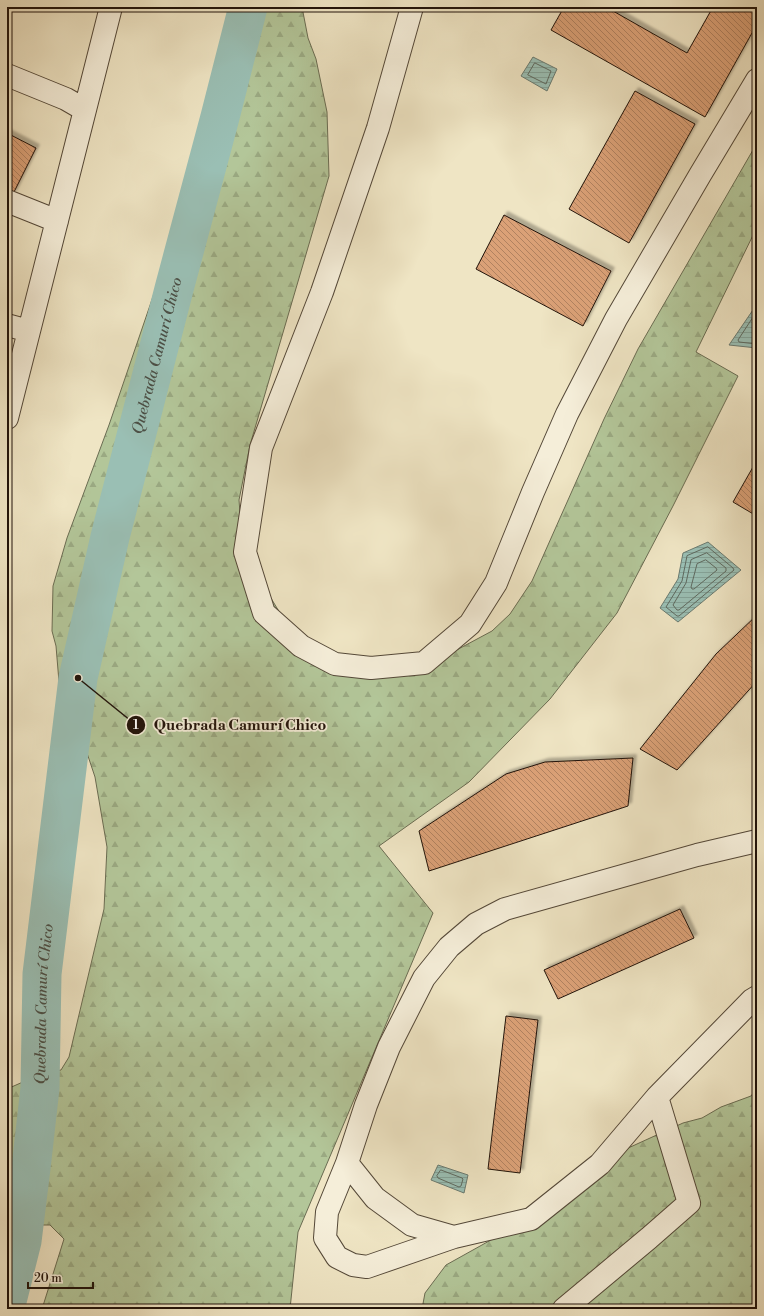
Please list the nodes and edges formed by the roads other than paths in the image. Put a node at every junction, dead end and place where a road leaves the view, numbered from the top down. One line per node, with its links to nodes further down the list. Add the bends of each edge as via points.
1 (111, 7): 5 (street)
2 (412, 7): 4 (street, via 378,128 322,292 261,448 245,552 264,613 301,646 335,664 371,668 424,663 470,624 496,583 567,414 616,319)
3 (7, 75): 5 (street, via 66,99)
4 (757, 80)
5 (85, 110): 7 (street)
6 (7, 201): 7 (street)
7 (57, 221): 9 (street)
8 (7, 325): 9 (street)
9 (29, 331): 10 (street)
10 (7, 418)
11 (757, 841): 14 (street, via 697,855 505,909 476,924 449,947 424,978 389,1047)
12 (757, 997): 13 (street)
13 (657, 1097): 15 (street, via 600,1164 531,1219); 16 (street, via 689,1203)
14 (347, 1163): 15 (street, via 375,1198 412,1225); 15 (street, via 327,1212 325,1238 337,1257 352,1265 367,1267)
15 (454, 1237)
16 (564, 1309)

